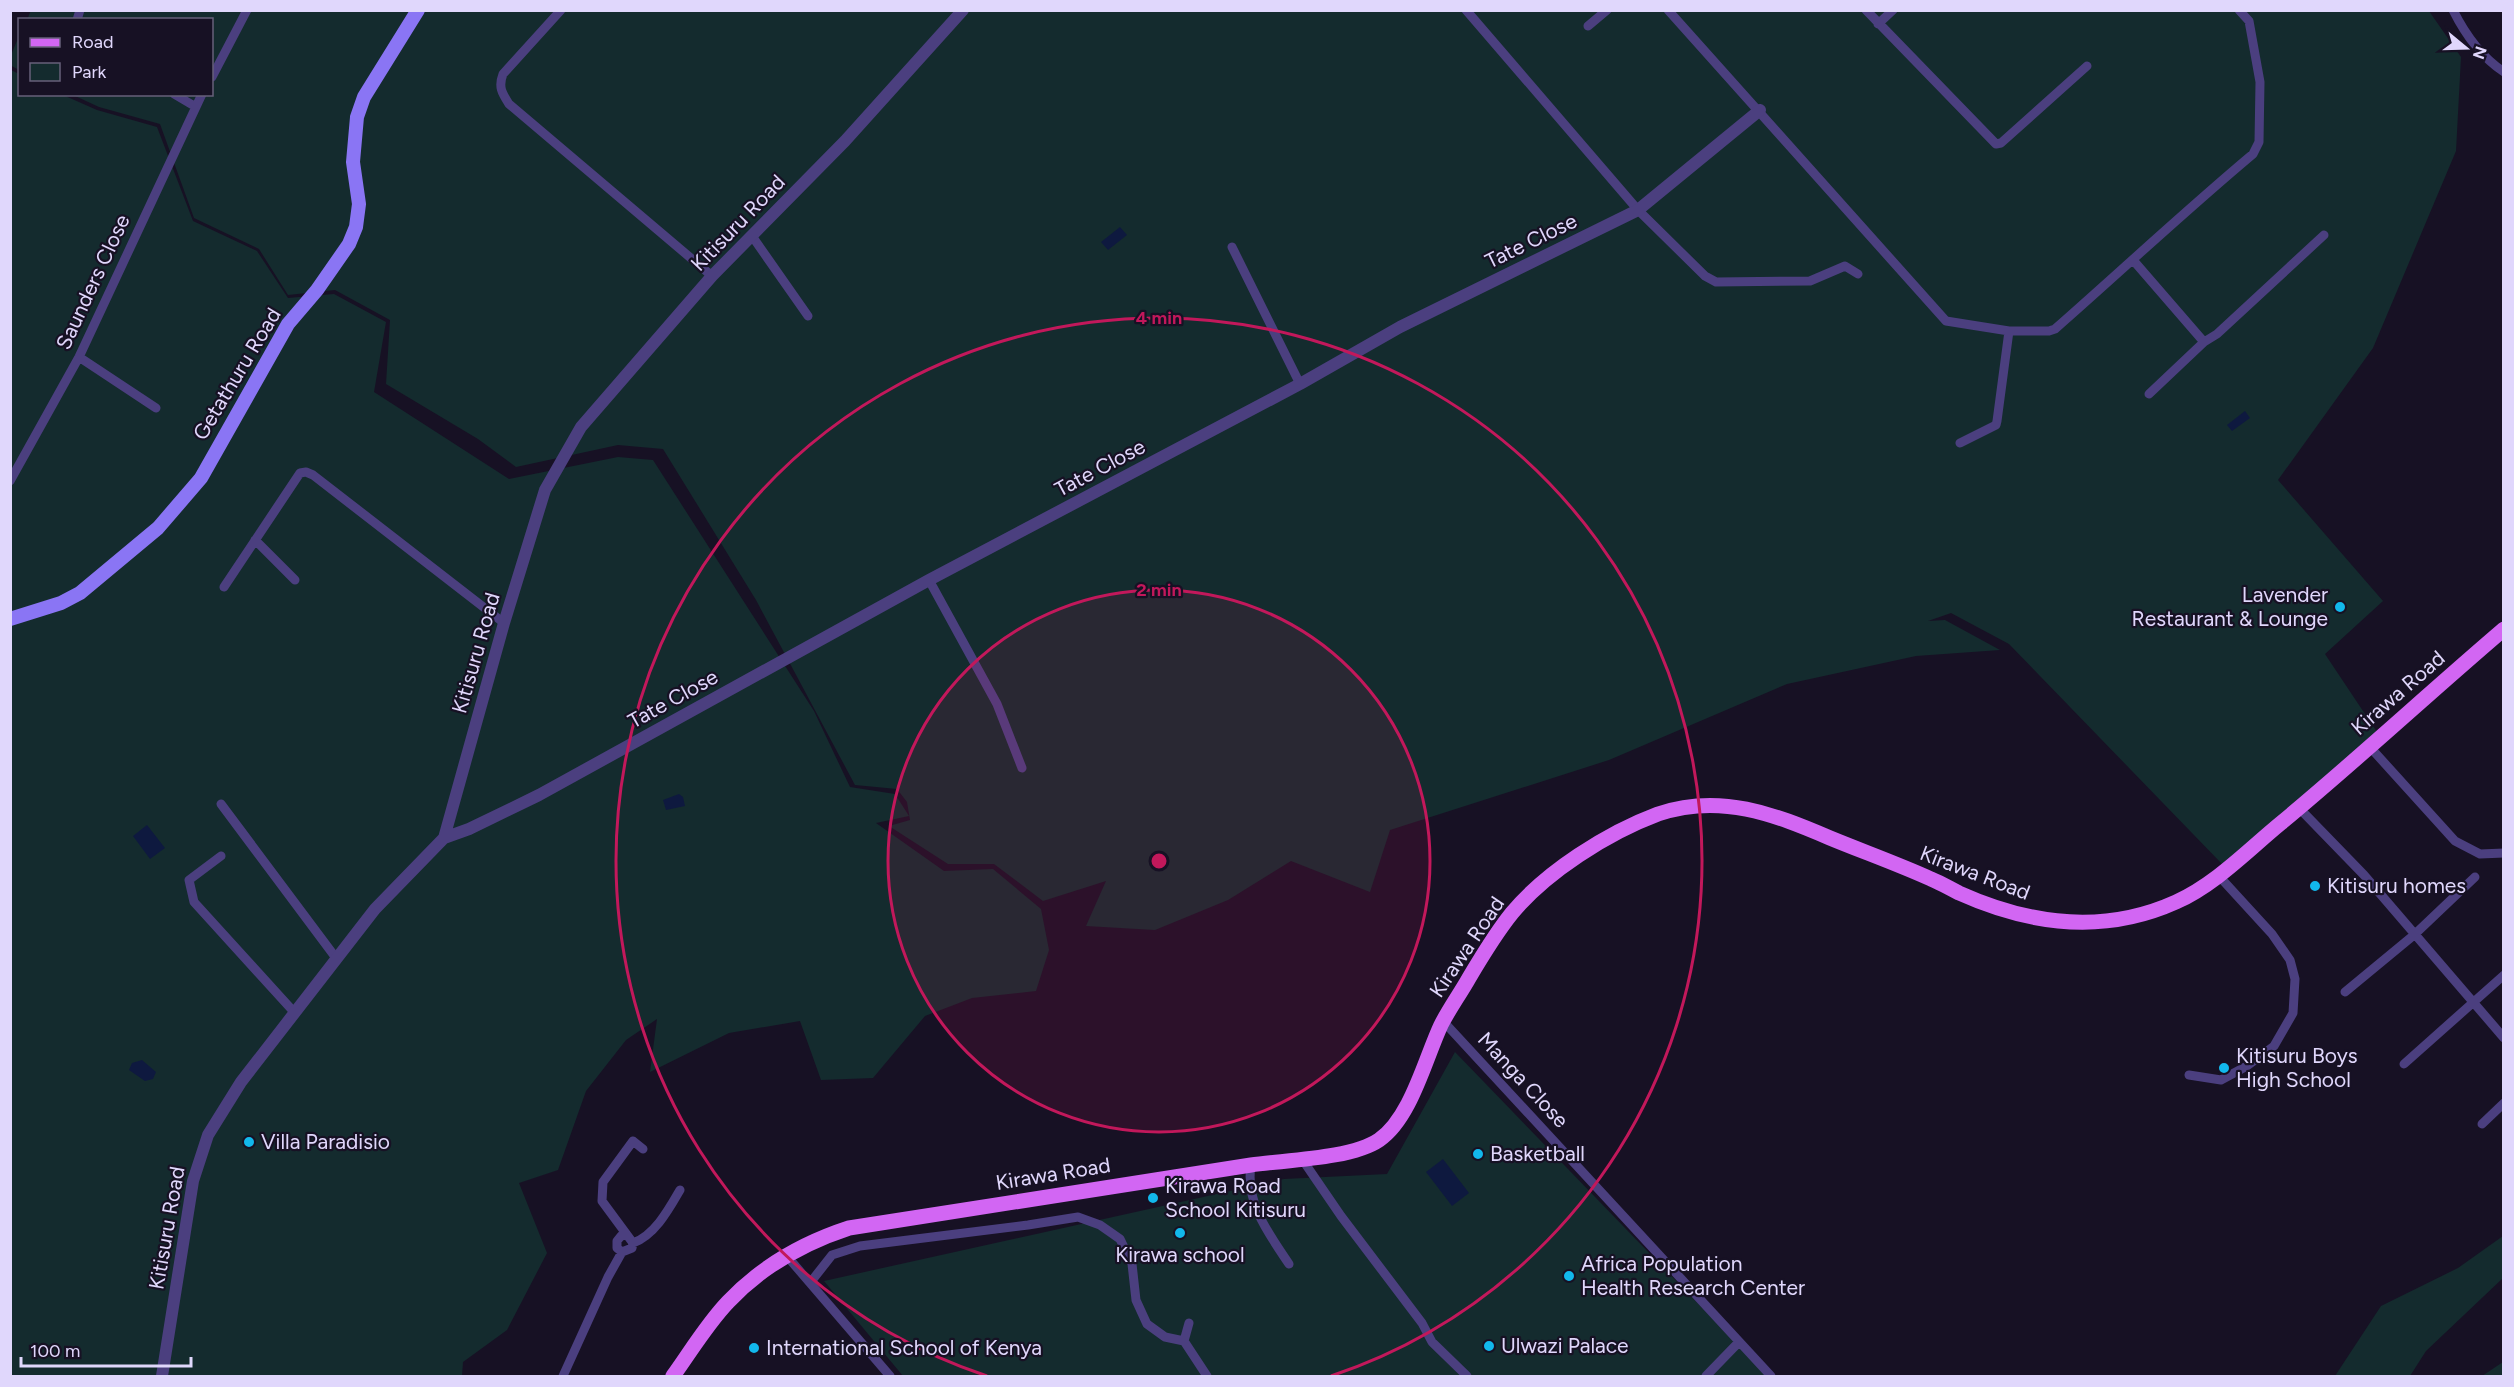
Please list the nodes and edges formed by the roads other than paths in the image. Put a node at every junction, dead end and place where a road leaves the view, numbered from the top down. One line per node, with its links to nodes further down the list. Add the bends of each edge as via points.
1 (247, 10): 16 (street)
2 (418, 10): 41 (main road, Getathuru Road, via 364,97 357,117 353,162 359,204 349,244 288,324 201,478 158,528 95,582 61,603)
3 (561, 10): 27 (street, via 503,74 502,93 509,104)
4 (963, 10): 23 (street, Kitisuru Road, via 845,141)
5 (1466, 10): 21 (street)
6 (1607, 10): 13 (street)
7 (1668, 10): 20 (street)
8 (1866, 10): 12 (street)
9 (1893, 10): 12 (street)
10 (2239, 10): 25 (street, via 2249,21 2255,49 2260,82 2259,142 2253,154)
11 (2453, 10): 15 (street, via 2462,29 2490,63)
12 (1878, 24): 14 (street, via 1996,144)
13 (1588, 26)
14 (2086, 66)
15 (2504, 72)
16 (213, 75)
17 (177, 96): 19 (street)
18 (201, 96): 19 (street, Saunders Close)
19 (196, 107): 31 (street, Saunders Close)
20 (1760, 110): 21 (street, Tate Close); 29 (street, via 1946,321)
21 (1638, 210): 26 (street, via 1705,276 1716,282 1810,281 1845,266); 32 (street, Tate Close, via 1400,327)
22 (2324, 235): 30 (street)
23 (752, 236): 27 (street, Kitisuru Road); 28 (street)
24 (1232, 246): 32 (street)
25 (2133, 260): 29 (street, via 2055,329); 30 (street)
26 (1858, 274)
27 (712, 276): 42 (street, Kitisuru Road, via 580,427 545,490)
28 (808, 316)
29 (2009, 332): 35 (street, via 1997,422)
30 (2204, 342): 33 (street)
31 (79, 357): 34 (street); 36 (street, Saunders Close)
32 (1300, 384): 39 (street, Tate Close)
33 (2149, 394)
34 (156, 408)
35 (1960, 443)
36 (10, 481)
37 (255, 540): 38 (street); 40 (street); 42 (street, via 300,473 306,472)
38 (295, 579)
39 (929, 580): 45 (street, via 997,704); 48 (street, Tate Close, via 539,795)
40 (224, 587)
41 (10, 619)
42 (504, 623): 48 (street, Kitisuru Road)
43 (2504, 629): 44 (main road, Kirawa Road)
44 (2369, 746): 47 (main road, Kirawa Road); 49 (street, via 2455,841 2480,854)
45 (1022, 768)
46 (221, 804): 54 (street)
47 (2299, 808): 51 (main road, Kirawa Road); 53 (street)
48 (444, 837): 54 (street, Kitisuru Road, via 375,909)
49 (2504, 853)
50 (221, 856): 58 (street, via 189,880 194,902)
51 (2218, 875): 59 (main road, Kirawa Road, via 2178,902 2145,914 2085,924 2053,922 1960,894 1791,820 1719,805 1690,807 1658,814 1626,829 1592,847 1541,883 1499,930); 62 (street, via 2272,934 2290,960 2295,979 2293,1013 2274,1046 2247,1066 2221,1080)
52 (2475, 877): 53 (street)
53 (2414, 934): 56 (street); 57 (street)
54 (336, 958): 58 (street, Kitisuru Road)
55 (2504, 975): 57 (street)
56 (2345, 992)
57 (2472, 1003): 60 (street); 61 (street)
58 (294, 1012): 77 (street, Kitisuru Road, via 235,1090 208,1135 192,1181)
59 (1443, 1021): 66 (main road, Kirawa Road, via 1392,1129 1361,1148); 76 (street, Manga Close)
60 (2504, 1038)
61 (2404, 1064)
62 (2189, 1075)
63 (2504, 1103): 64 (street)
64 (2482, 1124)
65 (643, 1149): 69 (street, via 633,1141 603,1182 602,1201)
66 (1302, 1159): 67 (main road, Kirawa Road); 82 (street, via 1432,1342)
67 (1251, 1165): 71 (main road, Kirawa Road, via 871,1223 828,1235); 72 (street, via 1249,1183 1256,1210)
68 (680, 1190): 69 (street, via 661,1220 641,1240)
69 (630, 1239): 70 (street, via 632,1248); 70 (street, via 621,1236 616,1241)
70 (622, 1252): 78 (street)
71 (786, 1255): 73 (street); 79 (main road, Kirawa Road, via 754,1277 727,1303)
72 (1289, 1264)
73 (810, 1283): 75 (street, via 832,1255 860,1246 1078,1217 1100,1225 1120,1239 1132,1264 1136,1300 1147,1324 1165,1336); 80 (street)
74 (1189, 1323): 75 (street)
75 (1184, 1341): 81 (street)
76 (1738, 1343): 83 (street); 84 (street, Manga Close)
77 (162, 1377)
78 (563, 1377)
79 (673, 1377)
80 (890, 1377)
81 (1207, 1377)
82 (1467, 1377)
83 (1706, 1377)
84 (1771, 1377)

